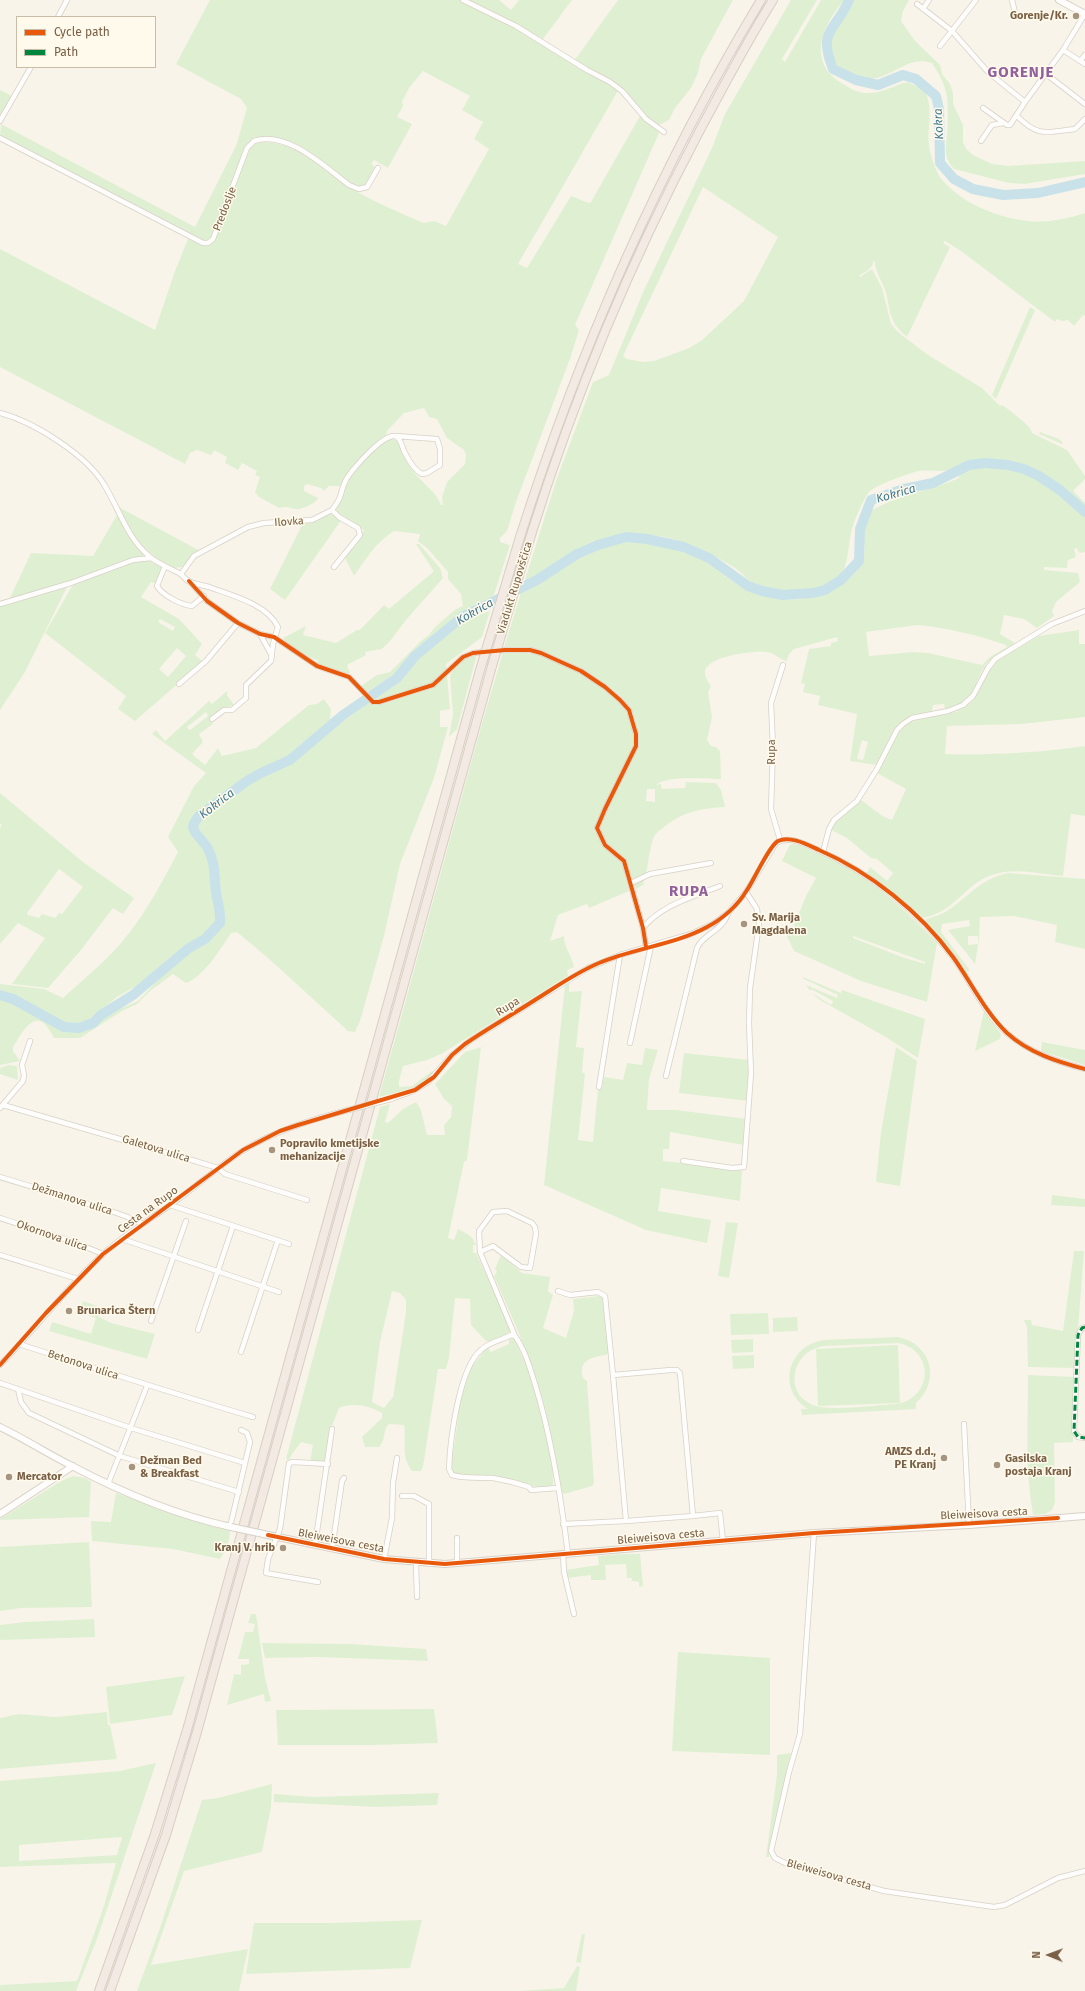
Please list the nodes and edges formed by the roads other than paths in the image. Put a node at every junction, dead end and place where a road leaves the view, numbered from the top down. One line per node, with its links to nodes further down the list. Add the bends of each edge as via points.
1 (67, 0): 12 (street)
2 (463, 0): 28 (street, via 516,26 610,82 622,91 646,119)
3 (761, 0): 138 (highway, Viadukt Rupovščica, bridge, via 694,118 634,240 604,307 538,480 480,670 187,1730 150,1848)
4 (773, 0): 139 (highway, Viadukt Rupovščica, bridge, via 711,109 646,238 595,355 548,480 492,666 197,1732 166,1834)
5 (929, 0): 10 (street)
6 (976, 0): 14 (street)
7 (1012, 0): 13 (street)
8 (1059, 0): 11 (main road)
9 (918, 4): 10 (street)
10 (923, 9): 14 (street)
11 (1085, 14): 16 (street)
12 (59, 16)
13 (1016, 17)
14 (952, 31): 15 (street); 21 (street, via 988,72)
15 (940, 46)
16 (1063, 50): 18 (street); 20 (street)
17 (1085, 55): 18 (street)
18 (1083, 63)
19 (30, 68): 26 (street)
20 (1046, 74): 21 (street); 22 (street)
21 (1025, 102): 24 (street)
22 (1085, 104)
23 (983, 108): 27 (street)
24 (1017, 116): 25 (street, via 1031,129 1040,132 1076,128); 27 (street, via 1010,125)
25 (1085, 119)
26 (0, 121)
27 (1003, 123): 30 (street, via 992,125)
28 (664, 132)
29 (0, 138): 31 (street, Predoslje, via 203,243 213,240 247,148 254,141 282,141 294,145 349,185 359,189 367,187)
30 (981, 141)
31 (378, 168)
32 (0, 413): 35 (street, via 38,429 89,466 105,486 130,536)
33 (395, 436): 33 (street, via 416,470 422,474 440,465 437,439); 34 (street, via 390,435 381,441 353,470 346,479 340,498)
34 (332, 510): 37 (street, via 358,528 360,535); 38 (street, Ilovka, via 312,520 264,523 248,527 194,556)
35 (151, 558): 36 (street); 41 (street, via 133,560 71,584)
36 (165, 566): 38 (street); 40 (street, via 157,586 160,590 192,606)
37 (334, 567)
38 (180, 574): 39 (street)
39 (188, 581): 40 (street); 45 (street, via 241,598 261,609 278,627)
40 (204, 596): 43 (street)
41 (0, 604)
42 (1085, 610): 51 (street, via 1045,628 995,659 973,696 963,705 948,711 912,718 903,724 897,730 857,801 834,820)
43 (238, 623): 44 (street); 48 (street, via 206,661)
44 (260, 634): 45 (street); 46 (street)
45 (274, 637): 46 (street); 53 (street, via 317,666 349,677 373,702 433,684 463,657 473,653 505,650 530,650 541,653 581,671 605,687 629,710 636,734 636,746 604,809 598,828 605,845 624,861)
46 (273, 657): 49 (street, via 272,661 246,685 246,698 232,710 224,710)
47 (784, 665): 50 (street, Rupa, via 771,703 771,809)
48 (179, 684)
49 (212, 719)
50 (780, 840): 51 (street, via 796,841); 55 (street, Rupa, via 772,848)
51 (823, 852): 62 (street, via 867,877 919,919 952,956 1008,1034 1034,1052)
52 (711, 863): 53 (street, via 650,874)
53 (631, 883): 57 (street)
54 (720, 886): 57 (street, via 662,910 651,917)
55 (746, 892): 56 (street, Rupa); 67 (street, via 757,909 759,924 750,988 748,1023 751,1073 744,1167 732,1168)
56 (728, 913): 58 (street, Rupa, via 701,931); 63 (street, Rupa, via 722,925 700,942 697,948)
57 (643, 928): 58 (street)
58 (648, 946): 59 (street, Rupa); 61 (street)
59 (620, 955): 64 (street); 66 (street, Rupa, bridge, via 574,976 495,1025 459,1049 427,1083 411,1092)
60 (30, 1041): 65 (street, via 22,1065 23,1081)
61 (630, 1043)
62 (1085, 1069)
63 (666, 1076)
64 (599, 1087)
65 (1, 1107): 68 (street, Galetova ulica, via 47,1117)
66 (337, 1113): 68 (street, Cesta na Rupo, via 280,1131 243,1150)
67 (683, 1161)
68 (218, 1168): 70 (street, Galetova ulica, via 225,1174); 71 (street, Cesta na Rupo)
69 (0, 1177): 74 (street, Dežmanova ulica, via 108,1210)
70 (307, 1200)
71 (170, 1205): 74 (street, Cesta na Rupo); 75 (street)
72 (0, 1218): 81 (street, Okornova ulica)
73 (186, 1222): 82 (street)
74 (142, 1224): 76 (street, Cesta na Rupo)
75 (233, 1226): 77 (street); 83 (street)
76 (122, 1239): 81 (street, Cesta na Rupo); 82 (street)
77 (278, 1240): 78 (street); 85 (street)
78 (289, 1244)
79 (480, 1252): 79 (street, via 493,1246 521,1267 530,1268 535,1227 507,1211 492,1212 479,1231); 91 (street)
80 (0, 1254): 84 (street)
81 (103, 1254): 84 (street, Cesta na Rupo)
82 (173, 1257): 83 (street); 88 (street)
83 (218, 1272): 85 (street); 90 (street)
84 (78, 1279): 92 (street, Cesta na Rupo)
85 (262, 1287): 86 (street); 93 (street)
86 (279, 1292)
87 (558, 1292): 95 (street, via 570,1295 598,1292 605,1296)
88 (151, 1321)
89 (1085, 1327): 105 (street, via 1078,1335 1074,1431 1078,1437)
90 (198, 1330)
91 (516, 1336): 113 (street, via 543,1408); 113 (street, via 511,1335 490,1344 481,1349 470,1361 459,1396 449,1469 452,1474 462,1478 512,1481 531,1490)
92 (19, 1344): 94 (street, Cesta na Rupo); 97 (street, Betonova ulica)
93 (240, 1352)
94 (0, 1364)
95 (613, 1375): 117 (street, via 672,1370 680,1373); 119 (street)
96 (0, 1383): 98 (street)
97 (147, 1386): 99 (street, Betonova ulica); 102 (street)
98 (18, 1389): 102 (street); 106 (street, via 29,1413)
99 (253, 1417)
100 (964, 1424): 121 (street, Bleiweisova cesta)
101 (0, 1427): 110 (main road, Bleiweisova cesta)
102 (131, 1428): 106 (street); 108 (street)
103 (332, 1429): 109 (street, Bleiweisova cesta)
104 (241, 1430): 108 (street, via 247,1433 250,1442)
105 (1085, 1438)
106 (120, 1456): 112 (street); 114 (street)
107 (397, 1458): 130 (street, Bleiweisova cesta, via 392,1518)
108 (245, 1463): 114 (street)
109 (328, 1464): 124 (street, via 289,1463 280,1529); 127 (street, Bleiweisova cesta)
110 (73, 1466): 112 (main road, Bleiweisova cesta); 116 (main road)
111 (344, 1478): 128 (street, Bleiweisova cesta)
112 (108, 1484): 122 (main road, Bleiweisova cesta, via 150,1502)
113 (558, 1488): 120 (street)
114 (239, 1492): 122 (street)
115 (402, 1496): 132 (street, via 414,1496 429,1504)
116 (0, 1514)
117 (693, 1516): 119 (street); 126 (street, via 720,1513)
118 (1085, 1516): 121 (main road, Bleiweisova cesta)
119 (626, 1521): 120 (street)
120 (563, 1524): 129 (street)
121 (969, 1525): 123 (main road, Bleiweisova cesta)
122 (230, 1527): 124 (main road, Bleiweisova cesta, bridge)
123 (814, 1533): 126 (main road, Bleiweisova cesta); 137 (street, Bleiweisova cesta, via 800,1734 773,1838 771,1851 775,1858 884,1891 994,1907 1005,1905 1058,1878)
124 (276, 1537): 127 (main road, Bleiweisova cesta); 134 (street, via 266,1573)
125 (457, 1538): 133 (street)
126 (723, 1541): 129 (main road, Bleiweisova cesta)
127 (315, 1545): 128 (main road, Bleiweisova cesta)
128 (332, 1549): 130 (main road, Bleiweisova cesta)
129 (565, 1555): 133 (main road, Bleiweisova cesta); 136 (street, via 564,1572)
130 (384, 1559): 131 (main road, Bleiweisova cesta)
131 (416, 1563): 132 (main road, Bleiweisova cesta); 135 (street)
132 (429, 1564): 133 (main road, Bleiweisova cesta)
133 (457, 1564)
134 (318, 1582)
135 (417, 1597)
136 (574, 1614)
137 (1085, 1871)
138 (99, 1991)
139 (110, 1991)

